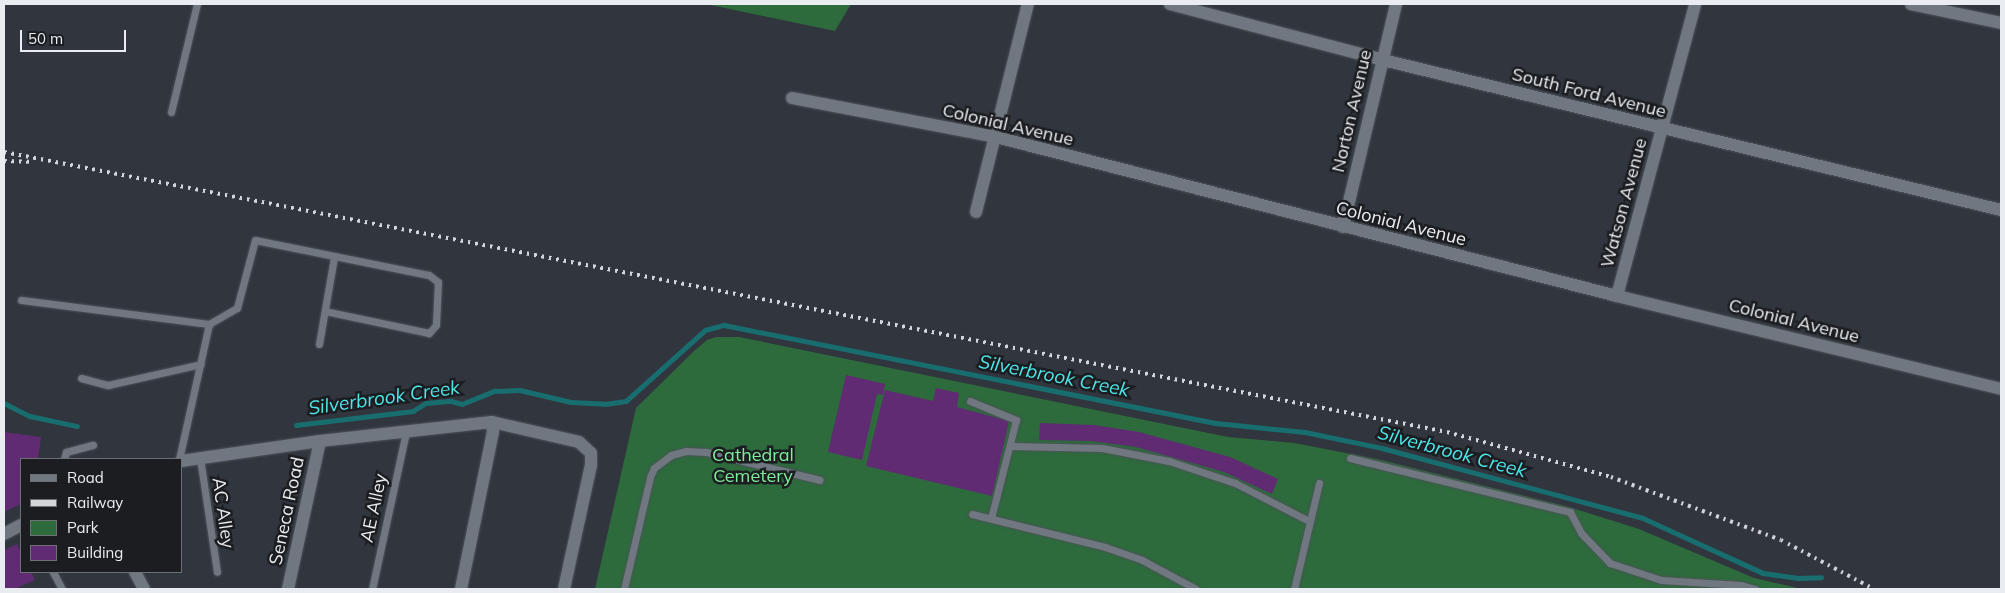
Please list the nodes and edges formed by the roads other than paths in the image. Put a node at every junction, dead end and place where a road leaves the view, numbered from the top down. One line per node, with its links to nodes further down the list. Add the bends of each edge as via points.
1 (197, 4): 10 (lane)
2 (1028, 4): 12 (street)
3 (1170, 4): 8 (street, South Ford Avenue)
4 (1396, 4): 8 (street, Norton Avenue)
5 (1695, 4): 11 (street, Watson Avenue)
6 (1911, 4): 7 (street)
7 (2001, 23)
8 (1383, 60): 11 (street, South Ford Avenue); 15 (street, Norton Avenue)
9 (792, 98): 12 (street, Colonial Avenue)
10 (171, 112)
11 (1662, 129): 13 (street, South Ford Avenue); 17 (street, Watson Avenue)
12 (996, 137): 14 (street); 15 (street, Colonial Avenue)
13 (2001, 210)
14 (976, 212)
15 (1343, 227): 17 (street, Colonial Avenue)
16 (334, 257): 19 (lane); 19 (lane, via 429,275 438,282 436,325 429,333); 20 (lane, via 255,240 237,308)
17 (1617, 296): 24 (street, Colonial Avenue)
18 (21, 300): 20 (lane)
19 (325, 311): 21 (lane)
20 (209, 324): 22 (lane)
21 (319, 344)
22 (201, 364): 23 (lane, via 108,385); 32 (lane)
23 (81, 378)
24 (2001, 389)
25 (970, 402): 30 (lane, via 1014,416 1016,425)
26 (492, 422): 27 (street); 50 (street, via 494,432); 51 (street, via 579,442 591,453)
27 (406, 432): 28 (street); 49 (lane, AE Alley)
28 (320, 441): 33 (street); 48 (street, Seneca Road)
29 (94, 445): 31 (lane, via 66,452)
30 (1012, 446): 39 (lane); 40 (lane, via 1102,448 1169,461 1235,483)
31 (64, 458)
32 (180, 458)
33 (200, 458): 35 (street); 43 (lane, AC Alley)
34 (1350, 458): 55 (lane, via 1570,512 1581,533 1610,563 1661,580 1741,585)
35 (182, 460)
36 (820, 480): 52 (lane, via 706,452 672,455 654,468 650,477)
37 (1319, 484): 40 (lane)
38 (972, 514): 39 (lane)
39 (991, 518): 53 (lane, via 1133,557)
40 (1309, 521): 54 (lane)
41 (20, 526): 42 (street)
42 (4, 534)
43 (216, 572)
44 (54, 573): 46 (lane)
45 (136, 573): 47 (street)
46 (62, 589)
47 (144, 589)
48 (288, 589)
49 (372, 589)
50 (461, 589)
51 (564, 589)
52 (624, 589)
53 (1196, 589)
54 (1294, 589)
55 (1755, 589)

